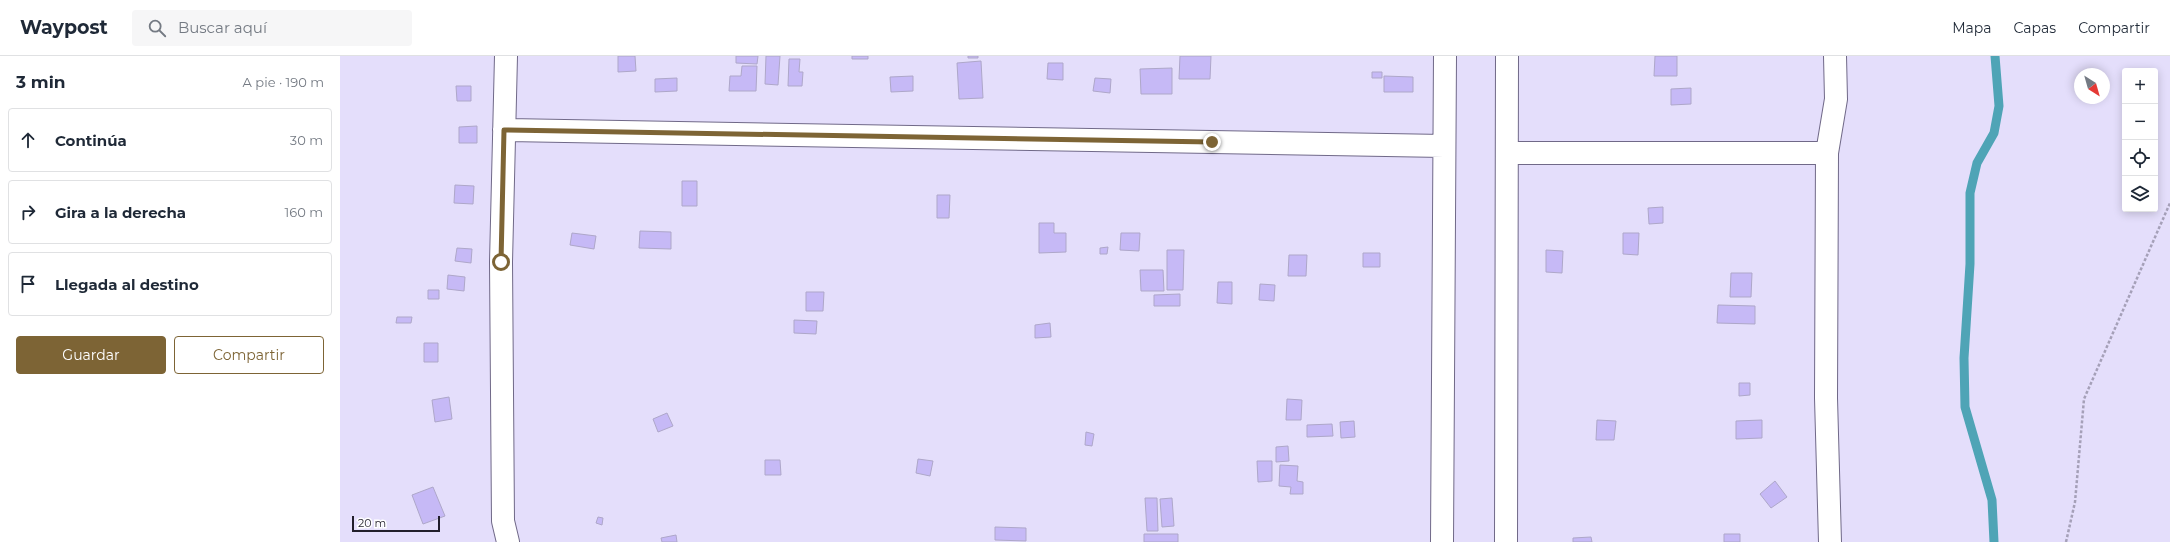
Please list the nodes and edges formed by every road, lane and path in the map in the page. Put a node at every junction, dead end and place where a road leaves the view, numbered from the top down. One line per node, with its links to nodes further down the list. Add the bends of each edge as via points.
1 (506, 56): 5 (street)
2 (1445, 56): 6 (street)
3 (1507, 56): 7 (street)
4 (1835, 56): 8 (street, via 1836,99)
5 (504, 130): 6 (street); 10 (street, via 501,270 503,521)
6 (1444, 146): 11 (street)
7 (1508, 152): 8 (street); 12 (street)
8 (1827, 153): 13 (street, via 1826,398)
9 (2170, 203): 14 (path, via 2084,399 2075,502)
10 (508, 542)
11 (1442, 542)
12 (1506, 542)
13 (1830, 542)
14 (2066, 542)

